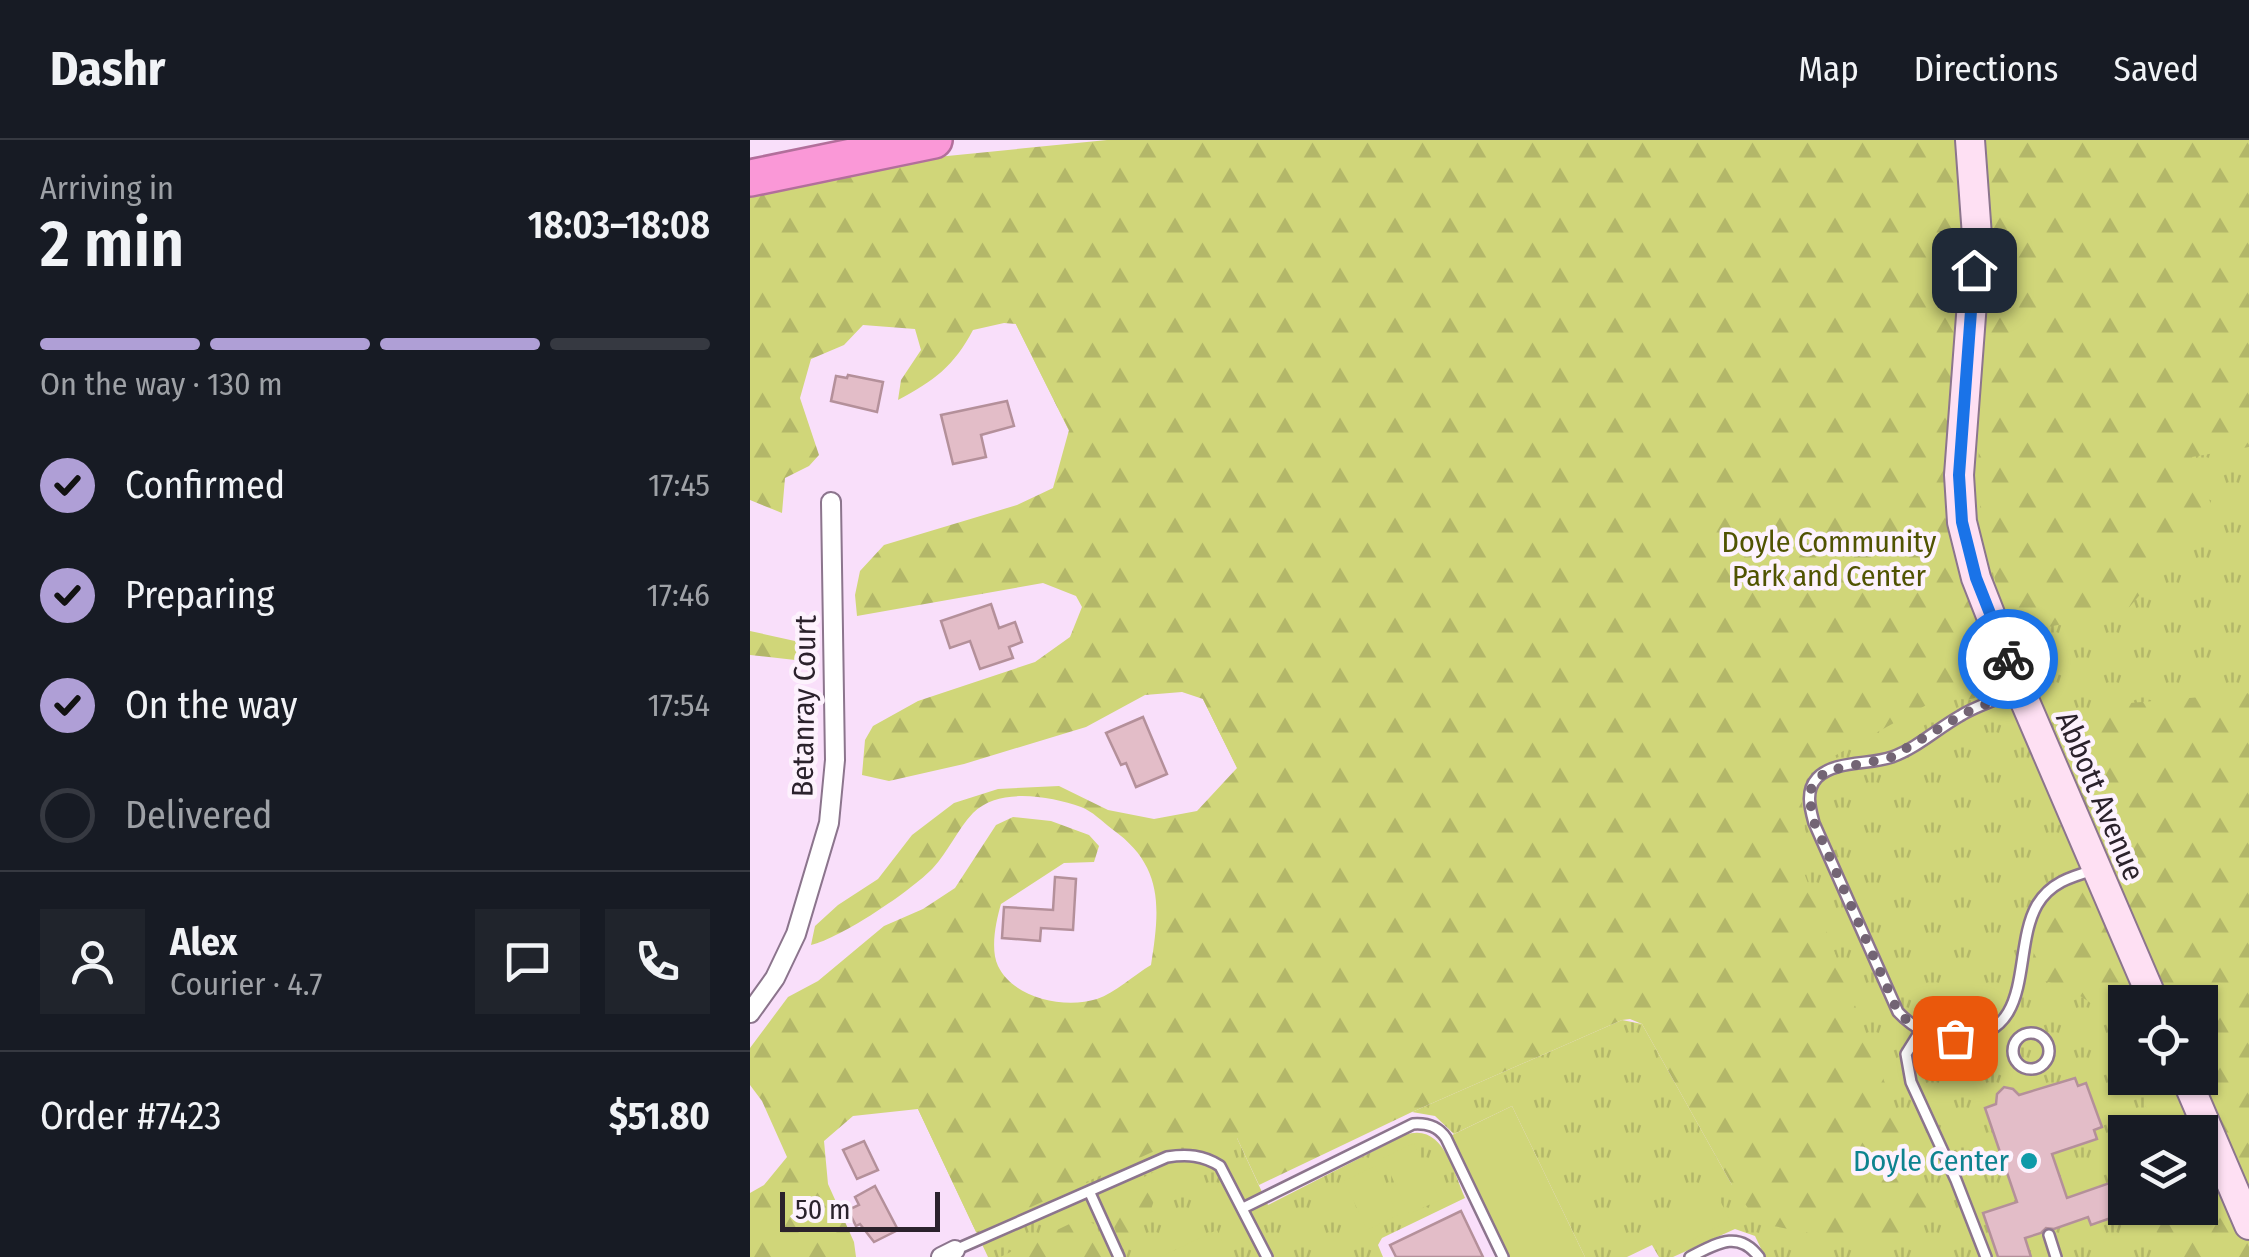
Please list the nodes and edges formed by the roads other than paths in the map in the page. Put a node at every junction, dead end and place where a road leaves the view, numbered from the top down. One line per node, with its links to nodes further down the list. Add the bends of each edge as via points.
1 (860, 140): 4 (highway)
2 (934, 140): 5 (highway)
3 (1970, 140): 7 (street, Abbott Avenue, via 1977,236 1959,475 1962,522 1976,578)
4 (750, 153)
5 (750, 178)
6 (831, 502): 10 (street, Betanray Court, via 829,823 796,934)
7 (2020, 690): 8 (street, Abbott Avenue); 12 (lane, via 1965,713 1909,750 1826,771 1812,786 1814,822 1892,1002)
8 (2096, 870): 9 (street, Abbott Avenue); 11 (lane, via 2056,884 2036,907 2016,1000)
9 (2147, 985)
10 (750, 1013)
11 (2004, 1018): 12 (lane, via 1970,1037); 13 (lane)
12 (1920, 1030): 25 (lane, via 1906,1054 1911,1082)
13 (2022, 1036): 13 (lane, via 2013,1051 2017,1062 2027,1068 2043,1064 2047,1042 2038,1034)
14 (2193, 1095): 17 (street)
15 (1090, 1193): 16 (lane, via 1167,1157 1196,1156 1220,1166); 19 (lane); 20 (lane)
16 (1243, 1208): 21 (lane); 22 (lane, via 1422,1124 1446,1138)
17 (2249, 1225)
18 (2049, 1235): 26 (lane)
19 (948, 1254)
20 (1119, 1257)
21 (1267, 1257)
22 (1504, 1257)
23 (1690, 1257): 24 (lane, via 1739,1240)
24 (1759, 1257)
25 (1986, 1257)
26 (2056, 1257)

